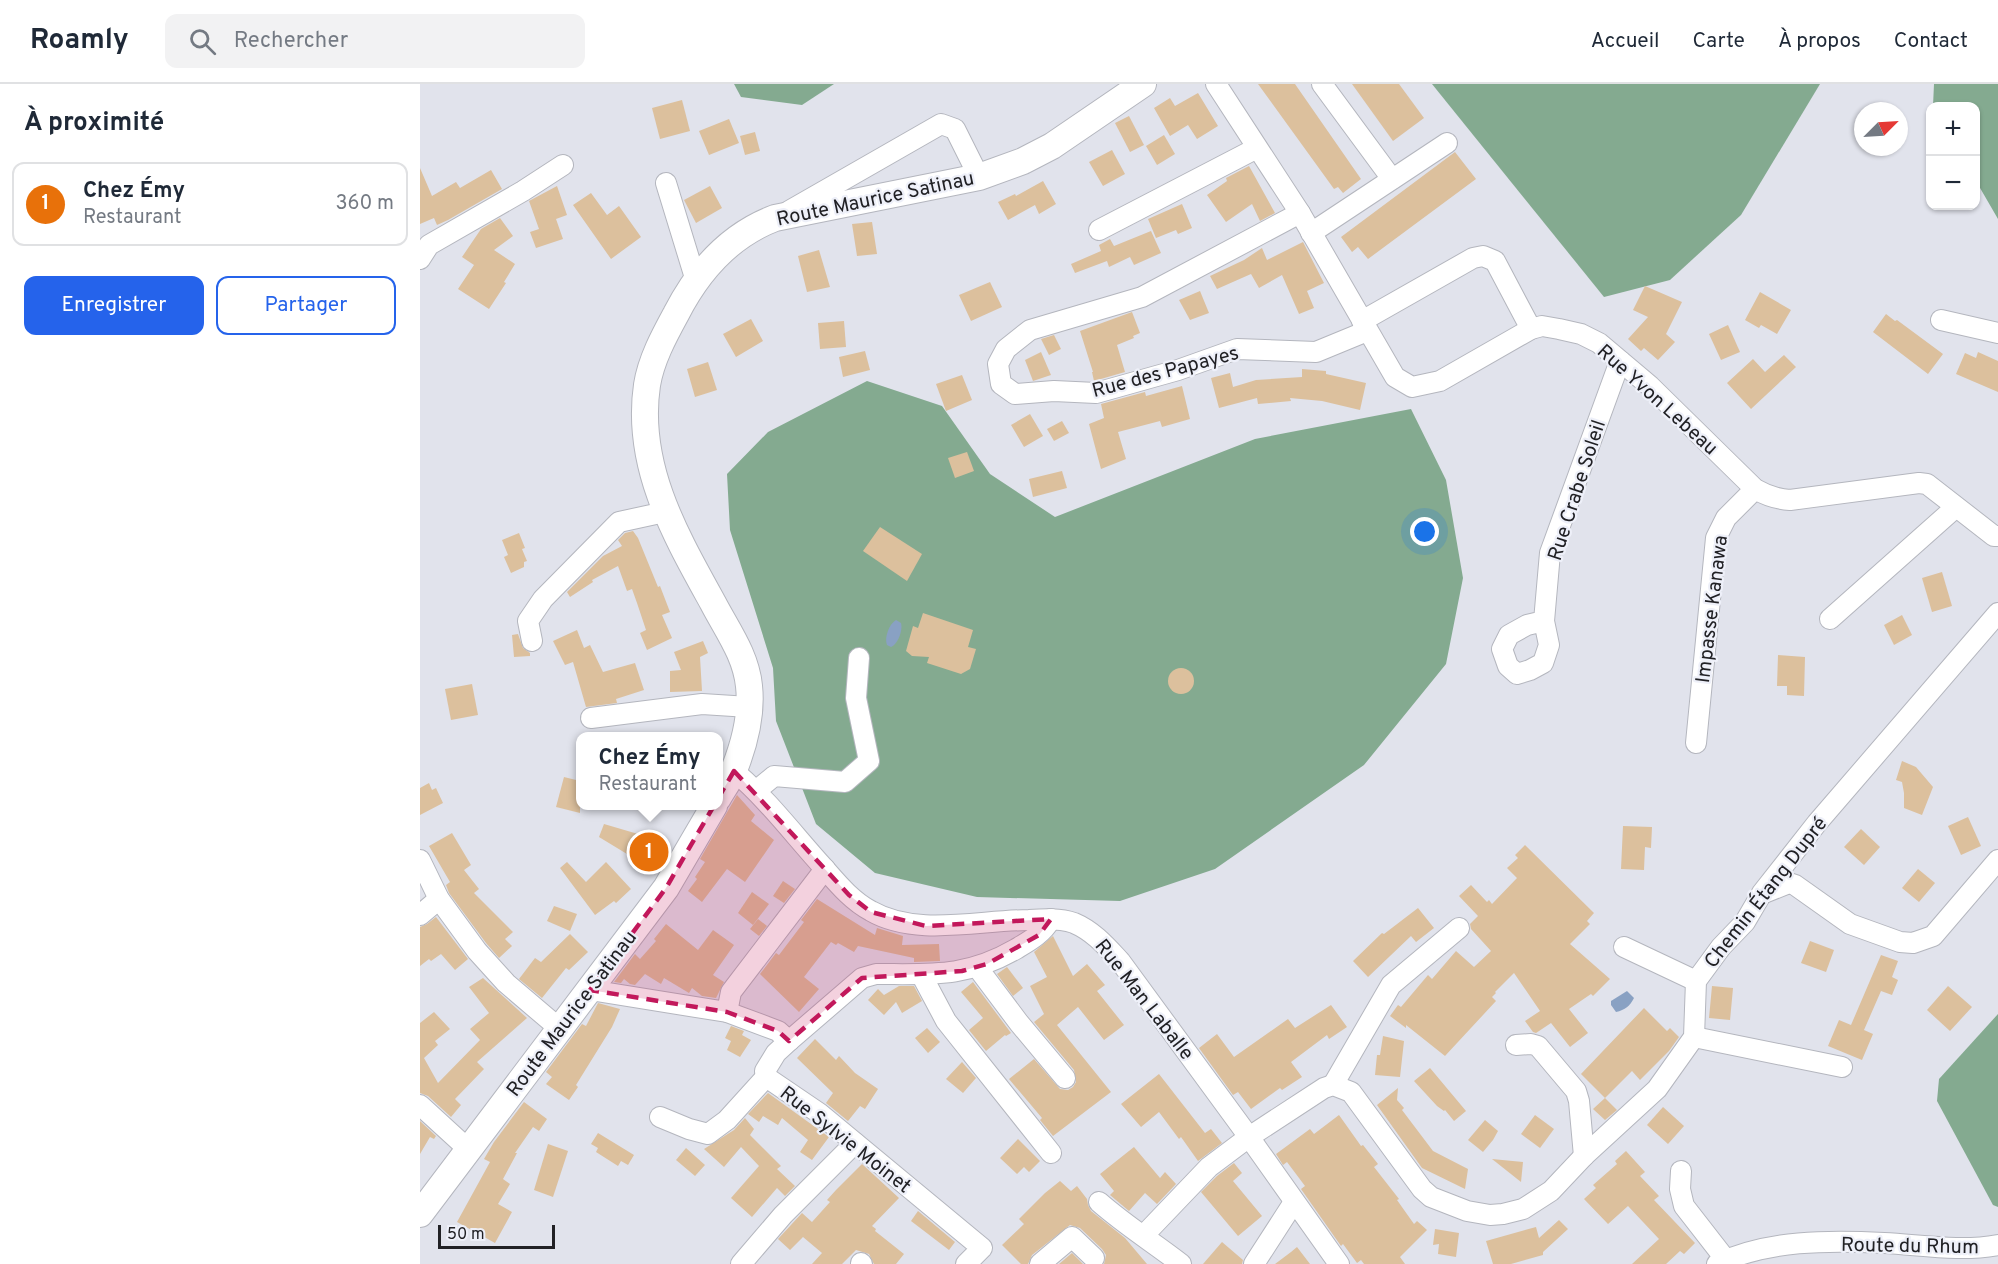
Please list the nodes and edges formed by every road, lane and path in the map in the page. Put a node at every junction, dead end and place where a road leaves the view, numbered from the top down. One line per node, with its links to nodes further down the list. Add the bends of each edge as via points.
1 (1143, 84): 7 (main road, Route Maurice Satinau, via 1052,146)
2 (1215, 84): 5 (street)
3 (1322, 84): 8 (street)
4 (1447, 143): 8 (street)
5 (1257, 148): 10 (street); 12 (street)
6 (563, 165): 14 (street, via 429,245)
7 (979, 177): 11 (main road, Route Maurice Satinau); 11 (street, via 955,129 941,124)
8 (1392, 179): 13 (street)
9 (666, 183): 15 (street)
10 (1300, 213): 13 (street); 17 (street, Rue des Papayes, via 1142,297 1030,330 1006,349 998,364 1001,384 1015,394 1096,393 1238,349 1316,352)
11 (775, 218): 15 (main road, Route Maurice Satinau, via 736,238)
12 (1099, 230)
13 (1311, 233): 17 (street)
14 (420, 258)
15 (696, 281): 23 (main road, Route Maurice Satinau, via 663,339 647,385 646,431 656,487)
16 (1941, 320): 19 (street)
17 (1364, 326): 18 (street, via 1395,376 1412,387 1440,381); 18 (street, Rue des Papayes, via 1473,258 1483,256 1495,261)
18 (1531, 329): 20 (street, Rue Yvon Lebeau, via 1542,326 1581,334)
19 (1998, 333)
20 (1620, 361): 21 (street, Rue Yvon Lebeau); 26 (street, Rue Crabe Soleil, via 1550,553)
21 (1755, 489): 22 (street, Rue Yvon Lebeau, via 1776,499 1790,500 1919,483 1936,489); 32 (street, Impasse Kanawa, via 1726,518 1716,538)
22 (1956, 507): 24 (street, Rue Yvon Lebeau); 25 (street)
23 (665, 512): 28 (street, via 619,522 532,613 528,621); 30 (main road, Route Maurice Satinau, via 743,656)
24 (1998, 536)
25 (1830, 619)
26 (1544, 621)
27 (1994, 623): 40 (street, Chemin Étang Dupré, via 1817,823)
28 (532, 641)
29 (859, 658): 35 (street, via 856,698 869,761 845,782 774,776)
30 (749, 707): 31 (street, via 702,704); 33 (main road, Route Maurice Satinau)
31 (591, 718)
32 (1696, 742)
33 (734, 771): 34 (main road, Route Maurice Satinau); 35 (street, Rue Man Laballe)
34 (723, 790)
35 (757, 790): 39 (street, Rue Man Laballe)
36 (712, 810): 49 (main road, Route Maurice Satinau, via 666,888)
37 (420, 860): 41 (street)
38 (1998, 860): 40 (street, via 1933,936 1913,943 1850,924 1789,883)
39 (825, 868): 43 (street, Rue Man Laballe, via 849,896 871,912 897,922 926,926); 50 (street, via 731,992)
40 (1762, 893): 48 (street, Chemin Étang Dupré, via 1745,922)
41 (439, 899): 42 (street); 51 (street, via 506,983)
42 (420, 915)
43 (1051, 919): 46 (street, Rue Sylvie Moinet, via 1039,935); 61 (street, Rue Man Laballe, via 1073,923 1096,935 1120,961)
44 (1459, 928): 58 (street, via 1391,985)
45 (1624, 948): 48 (street)
46 (977, 968): 47 (street, Rue Sylvie Moinet); 57 (street)
47 (921, 974): 53 (street, Rue Sylvie Moinet, via 876,974 862,978); 64 (street, via 946,1021)
48 (1696, 981): 52 (street, Chemin Étang Dupré)
49 (590, 990): 50 (street); 51 (main road, Route Maurice Satinau)
50 (727, 1012): 53 (street, via 778,1031)
51 (560, 1029): 63 (main road, Route Maurice Satinau)
52 (1694, 1037): 55 (street); 65 (street, via 1657,1089)
53 (789, 1041): 56 (street, Rue Sylvie Moinet, via 776,1053 765,1071)
54 (1516, 1045): 65 (street, via 1538,1046 1576,1090)
55 (1842, 1067)
56 (766, 1077): 60 (street, via 727,1120 708,1134); 62 (street, Rue Sylvie Moinet)
57 (1065, 1078)
58 (1333, 1085): 61 (street); 65 (street, via 1351,1092 1422,1189 1431,1197 1467,1211 1490,1215 1523,1209 1551,1191)
59 (420, 1105): 63 (street)
60 (660, 1117)
61 (1249, 1137): 68 (street, Rue Man Laballe); 70 (street, via 1209,1167)
62 (855, 1143): 74 (street, via 783,1215); 75 (street, Rue Sylvie Moinet, via 982,1248)
63 (468, 1149): 69 (main road, Route Maurice Satinau)
64 (1051, 1152)
65 (1584, 1155)
66 (1681, 1171): 73 (street, via 1684,1206)
67 (1099, 1202): 70 (street)
68 (1294, 1202): 78 (street); 79 (street, Rue Man Laballe)
69 (420, 1214)
70 (1144, 1235): 77 (street)
71 (1998, 1245): 73 (street, Route du Rhum, via 1959,1249 1882,1243 1788,1244 1739,1253)
72 (1094, 1258): 76 (street, via 1072,1237)
73 (1721, 1262)
74 (741, 1264)
75 (966, 1264)
76 (1040, 1264)
77 (1181, 1264)
78 (1254, 1264)
79 (1339, 1264)

